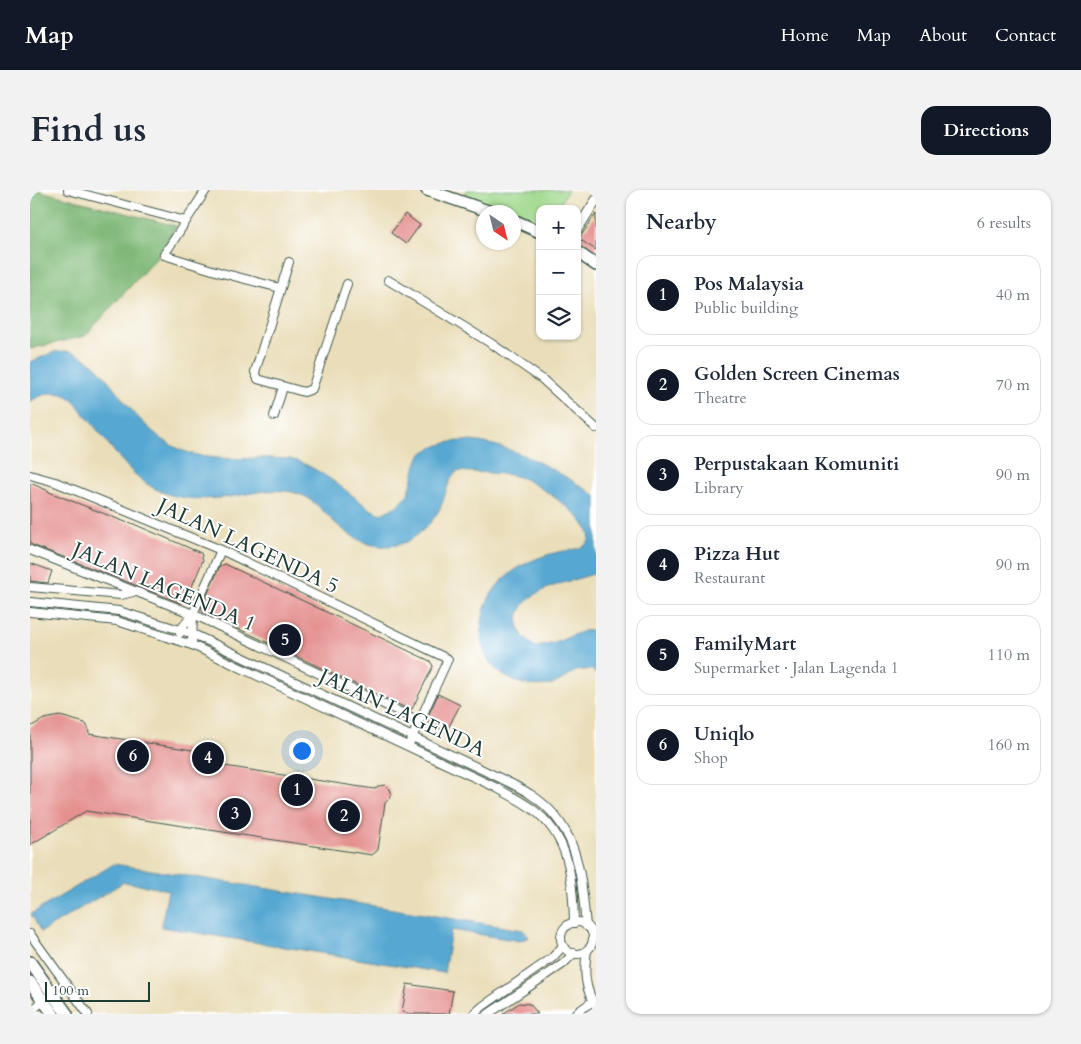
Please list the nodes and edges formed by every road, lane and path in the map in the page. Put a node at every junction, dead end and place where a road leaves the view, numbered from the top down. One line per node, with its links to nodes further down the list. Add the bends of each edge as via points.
1 (68, 190): 6 (street)
2 (206, 190): 6 (street)
3 (432, 191): 5 (main road)
4 (596, 200): 8 (street)
5 (476, 207)
6 (186, 221): 15 (street, via 164,255)
7 (521, 223): 9 (main road)
8 (581, 224)
9 (536, 230)
10 (581, 255): 12 (main road)
11 (289, 262): 15 (street)
12 (596, 264)
13 (388, 280): 18 (street, via 542,379)
14 (346, 284): 16 (street, via 312,389 304,392)
15 (280, 288): 16 (street, via 255,372 261,380)
16 (283, 387): 17 (street)
17 (274, 416)
18 (596, 428)
19 (30, 475): 21 (street, JALAN LAGENDA 5, via 55,482)
20 (30, 550): 22 (street, JALAN LAGENDA 1)
21 (221, 550): 28 (street); 33 (street, JALAN LAGENDA 5, via 448,658)
22 (102, 579): 24 (street); 25 (street, JALAN LAGENDA 1)
23 (30, 587): 24 (street)
24 (92, 591): 25 (street, via 121,595)
25 (133, 592): 28 (street, JALAN LAGENDA 1)
26 (30, 602): 29 (street, JALAN LAGENDA, via 119,611)
27 (30, 612): 31 (street, JALAN LAGENDA, via 117,621)
28 (193, 614): 29 (street); 30 (street); 33 (street, JALAN LAGENDA 1)
29 (181, 630): 30 (street, JALAN LAGENDA); 31 (street)
30 (194, 634): 32 (street); 34 (street, JALAN LAGENDA)
31 (179, 640): 32 (street, JALAN LAGENDA)
32 (192, 645): 35 (street, JALAN LAGENDA)
33 (419, 721): 34 (street)
34 (412, 737): 35 (street); 37 (street, JALAN LAGENDA, via 508,782 552,811 568,834 580,869)
35 (408, 746): 36 (street, JALAN LAGENDA, via 497,788 532,808 552,827 561,840 574,888)
36 (574, 923): 37 (street); 39 (street, via 563,930)
37 (586, 926): 40 (street, via 592,936)
38 (30, 934): 44 (street)
39 (563, 946): 41 (street); 51 (street, via 552,958)
40 (587, 950): 41 (street); 46 (street, via 584,973)
41 (574, 953): 52 (street, via 563,964)
42 (30, 962): 45 (main road)
43 (30, 982): 45 (main road)
44 (65, 983): 45 (street); 50 (street)
45 (48, 998): 47 (street); 48 (main road); 49 (main road)
46 (594, 1004): 53 (street)
47 (32, 1012)
48 (52, 1014)
49 (67, 1014)
50 (88, 1014)
51 (474, 1014)
52 (488, 1014)
53 (575, 1014)

